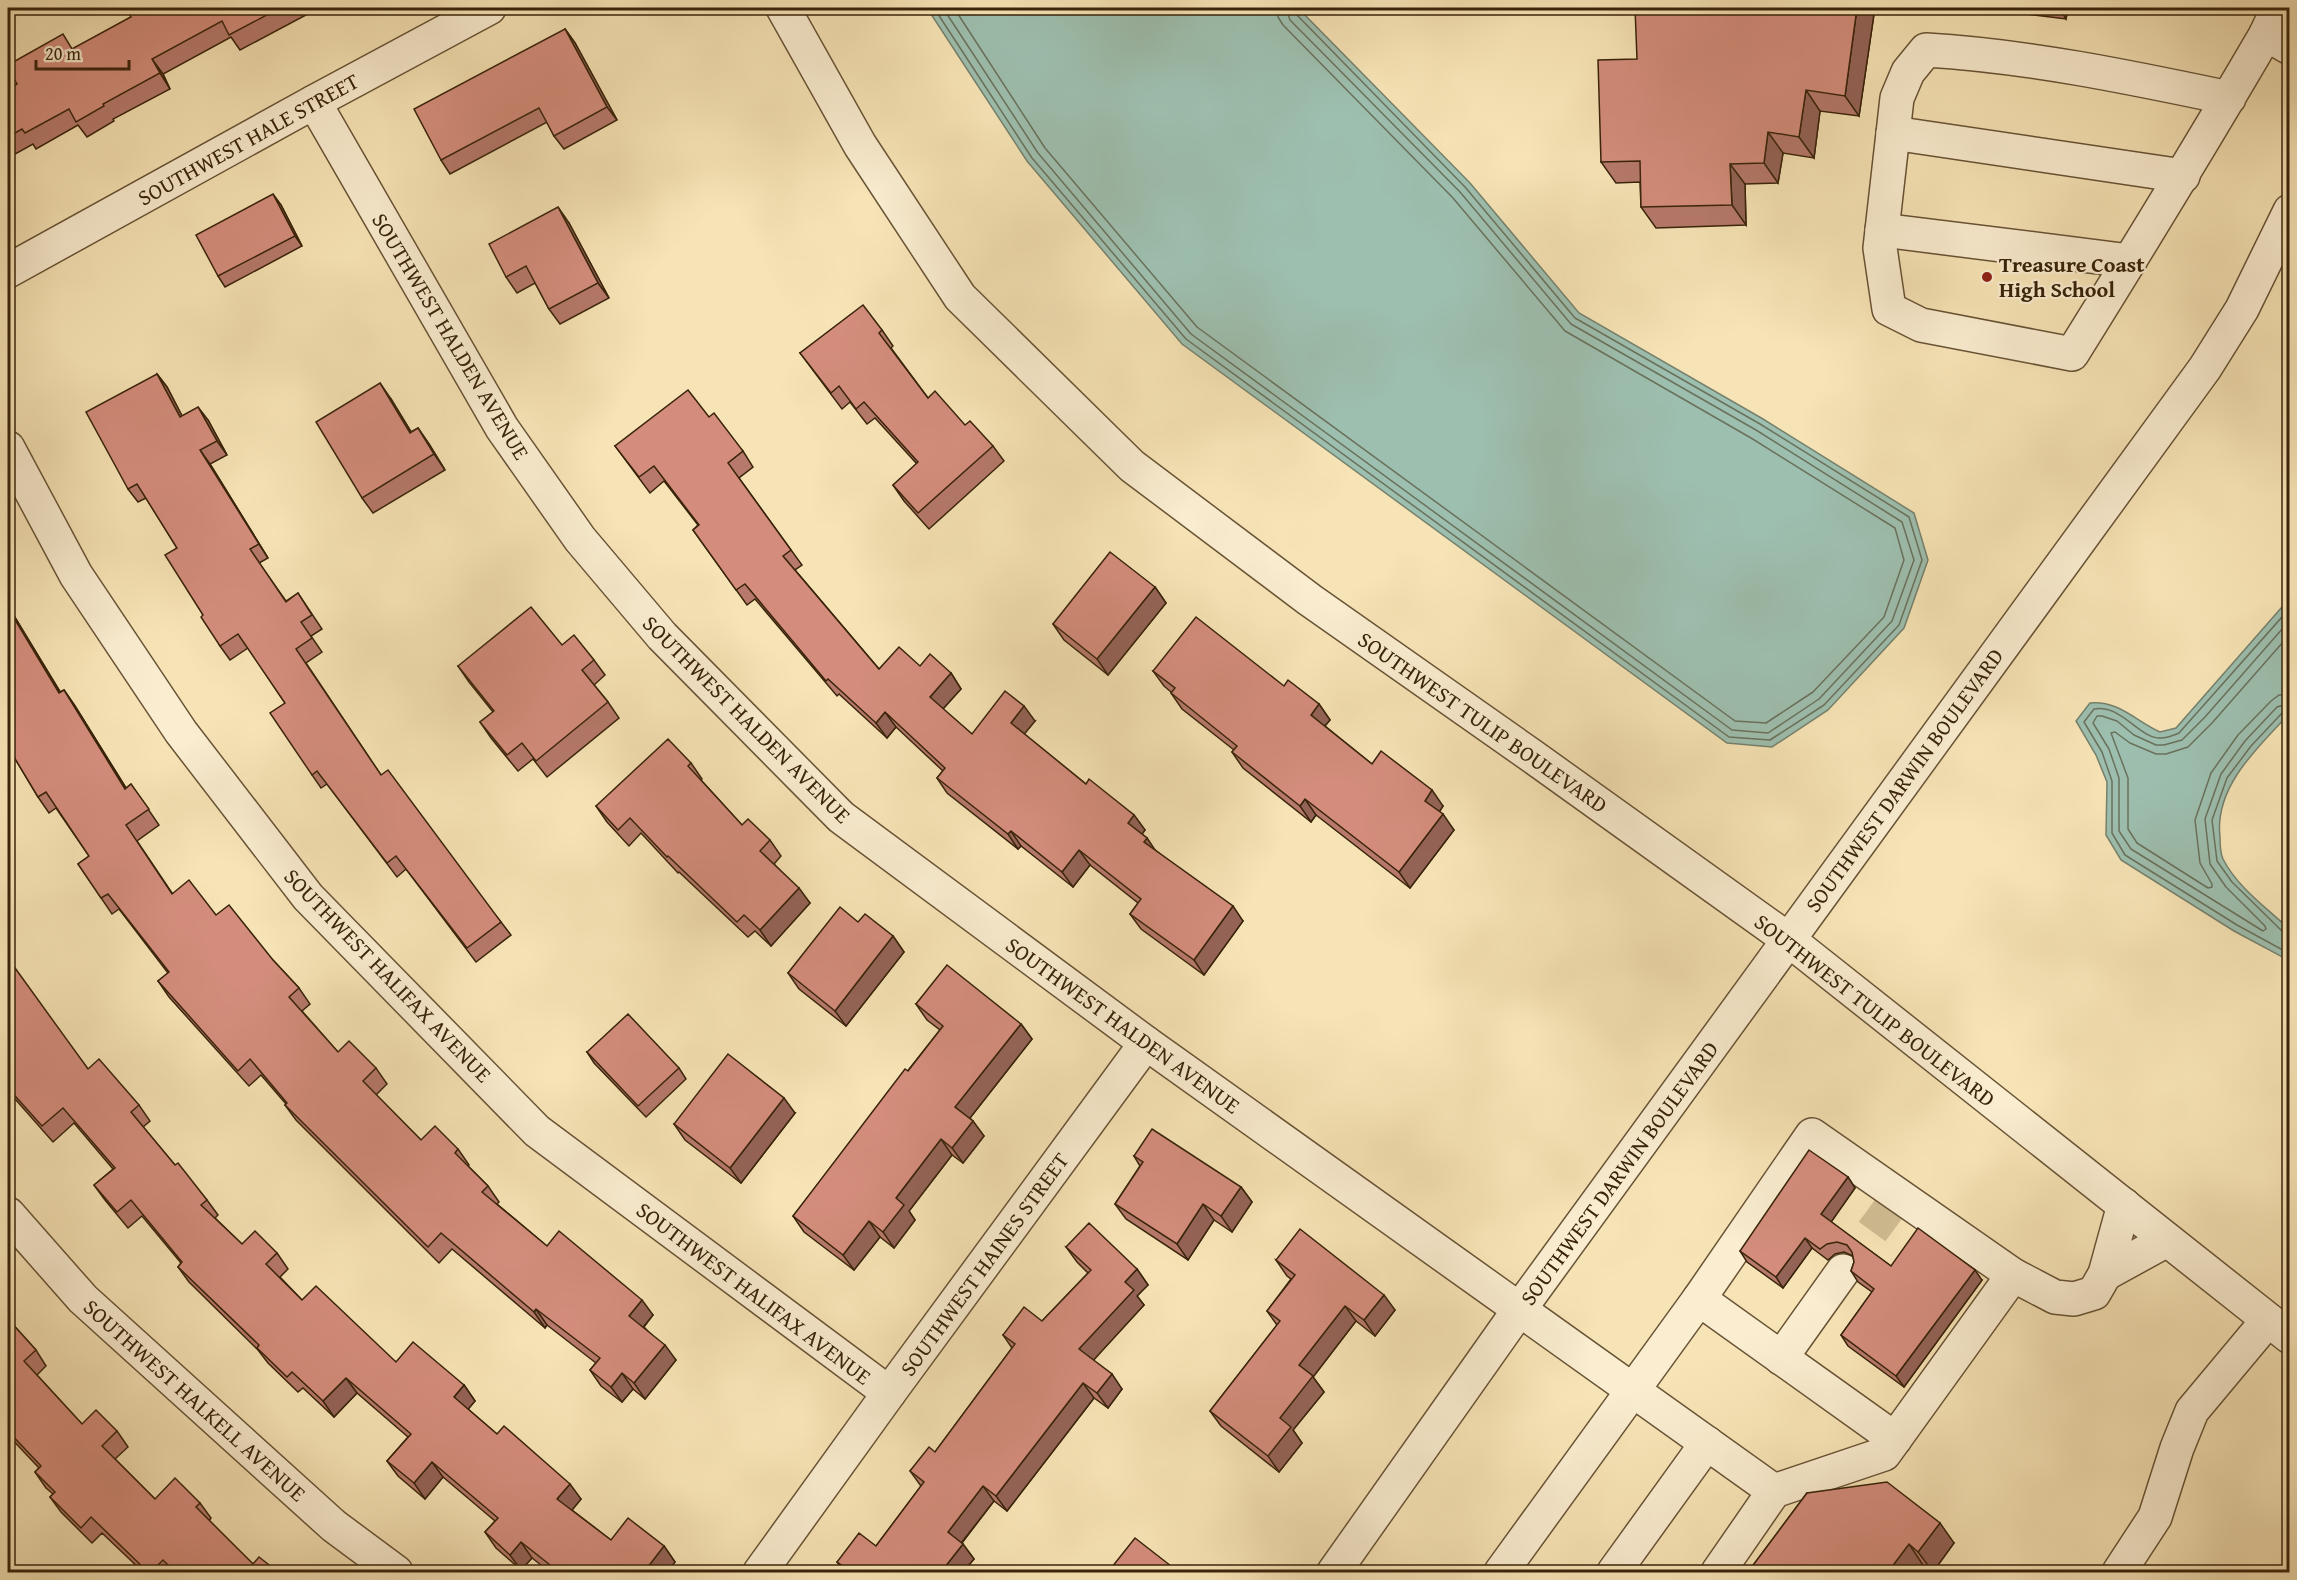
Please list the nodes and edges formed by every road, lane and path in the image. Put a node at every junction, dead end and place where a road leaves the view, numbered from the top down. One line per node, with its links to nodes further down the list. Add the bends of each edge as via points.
1 (489, 8): 5 (street, SOUTHWEST HALE STREET)
2 (783, 8): 13 (street, SOUTHWEST TULIP BOULEVARD, via 860,145 960,297 1132,466 1310,600)
3 (2278, 30): 4 (street)
4 (2229, 98): 6 (street, via 2108,72 1926,50 1908,72 1897,98); 7 (street)
5 (314, 102): 11 (street, SOUTHWEST HALE STREET); 14 (street, SOUTHWEST HALDEN AVENUE, via 502,428 580,540 662,636 841,817)
6 (1893, 133): 7 (street); 9 (street)
7 (2183, 176): 10 (street)
8 (2289, 211): 13 (street, SOUTHWEST DARWIN BOULEVARD, via 2242,309 2205,368)
9 (1882, 230): 10 (street); 10 (street, via 1880,248 1889,309 1921,325 2072,354)
10 (2130, 261)
11 (8, 271)
12 (8, 448): 26 (street, SOUTHWEST HALIFAX AVENUE, via 76,575 181,732 308,897 537,1131)
13 (1789, 940): 15 (street, SOUTHWEST TULIP BOULEVARD); 22 (street, SOUTHWEST DARWIN BOULEVARD)
14 (1146, 1043): 22 (street, SOUTHWEST HALDEN AVENUE); 26 (street, SOUTHWEST HAINES STREET)
15 (2124, 1205): 17 (street, SOUTHWEST TULIP BOULEVARD); 19 (street)
16 (8, 1214): 30 (street, SOUTHWEST HALKELL AVENUE, via 83,1299 334,1526)
17 (2167, 1240): 19 (street); 23 (street, SOUTHWEST TULIP BOULEVARD)
18 (1843, 1271): 24 (street)
19 (2105, 1274): 20 (street, via 2094,1293 2074,1299 2055,1298)
20 (2013, 1275): 21 (street, via 1812,1135); 27 (street)
21 (1699, 1299): 24 (street); 25 (street)
22 (1519, 1310): 25 (street, SOUTHWEST HALDEN AVENUE); 32 (street, SOUTHWEST DARWIN BOULEVARD)
23 (2278, 1328): 36 (street, via 2192,1411 2155,1517)
24 (1781, 1358): 27 (street)
25 (1633, 1389): 28 (street, SOUTHWEST HALDEN AVENUE); 33 (street)
26 (889, 1393): 31 (street, SOUTHWEST HAINES STREET)
27 (1895, 1439): 29 (street, via 1884,1454)
28 (1707, 1443): 29 (street, SOUTHWEST HALDEN AVENUE); 34 (street)
29 (1774, 1491): 35 (street)
30 (396, 1572)
31 (760, 1572)
32 (1334, 1572)
33 (1501, 1572)
34 (1614, 1572)
35 (1718, 1572)
36 (2119, 1572)

